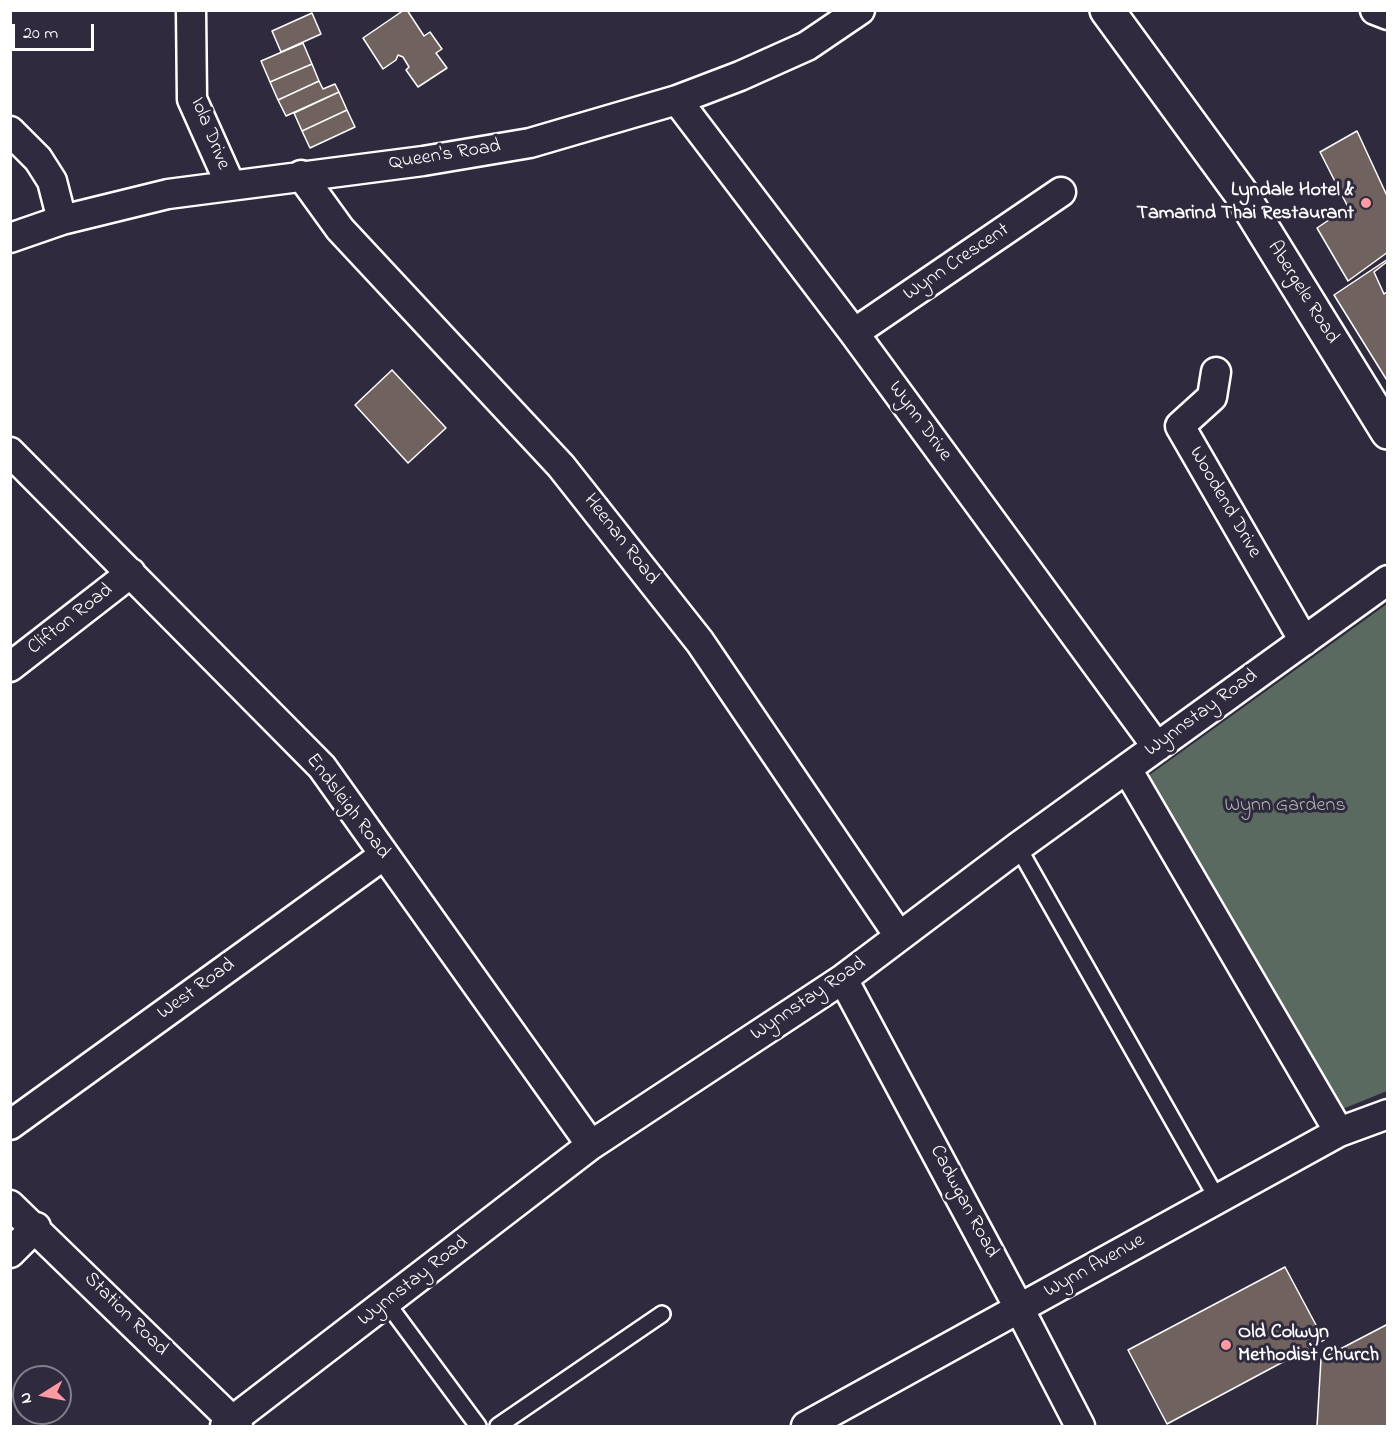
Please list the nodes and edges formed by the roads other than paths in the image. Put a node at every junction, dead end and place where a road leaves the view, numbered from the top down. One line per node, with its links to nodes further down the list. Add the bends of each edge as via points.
1 (191, 10): 9 (street, Iola Drive, via 192,99)
2 (860, 10): 6 (street, Queen's Road, via 807,46)
3 (1107, 10): 15 (main road, Abergele Road, via 1239,192)
4 (1375, 10): 5 (street)
5 (1388, 15)
6 (677, 100): 8 (street, Queen's Road, via 530,143 423,161); 13 (street, Wynn Drive)
7 (10, 131): 11 (street, via 38,159 52,182)
8 (301, 175): 9 (street, Queen's Road); 25 (street, Heenan Road, via 340,229 561,466 700,642)
9 (230, 184): 11 (street, Queen's Road, via 168,194)
10 (1061, 192): 13 (street, Wynn Crescent)
11 (62, 220): 12 (street, Queen's Road)
12 (10, 238)
13 (854, 333): 21 (street, Wynn Drive)
14 (1216, 372): 19 (street, Woodend Drive, via 1212,397 1180,426)
15 (1388, 432)
16 (10, 452): 17 (street, Endsleigh Road)
17 (131, 573): 20 (street, Clifton Road); 24 (street, Endsleigh Road, via 322,767)
18 (1388, 580): 19 (street, Wynnstay Road)
19 (1304, 641): 21 (street, Wynnstay Road)
20 (10, 667)
21 (1157, 747): 22 (street, Wynnstay Road)
22 (1127, 769): 23 (street, Wynnstay Road); 29 (street)
23 (1018, 848): 25 (street, Wynnstay Road); 31 (lane)
24 (384, 855): 28 (street, West Road); 30 (street, Endsleigh Road)
25 (899, 936): 26 (street, Wynnstay Road)
26 (843, 979): 30 (street, Wynnstay Road); 36 (street, Cadwgan Road)
27 (1388, 1114): 29 (street, Wynn Avenue)
28 (10, 1125)
29 (1339, 1132): 31 (street, Wynn Avenue)
30 (591, 1145): 35 (street, Wynnstay Road)
31 (1218, 1200): 36 (street, Wynn Avenue)
32 (10, 1204): 33 (street, Station Road)
33 (36, 1227): 34 (street); 38 (street, Station Road)
34 (10, 1253)
35 (387, 1303): 38 (street, Wynnstay Road); 39 (lane)
36 (1019, 1308): 41 (street, Wynn Avenue); 42 (street, Cadwgan Road)
37 (662, 1314): 40 (lane)
38 (232, 1425)
39 (478, 1426)
40 (498, 1426)
41 (806, 1426)
42 (1080, 1426)

